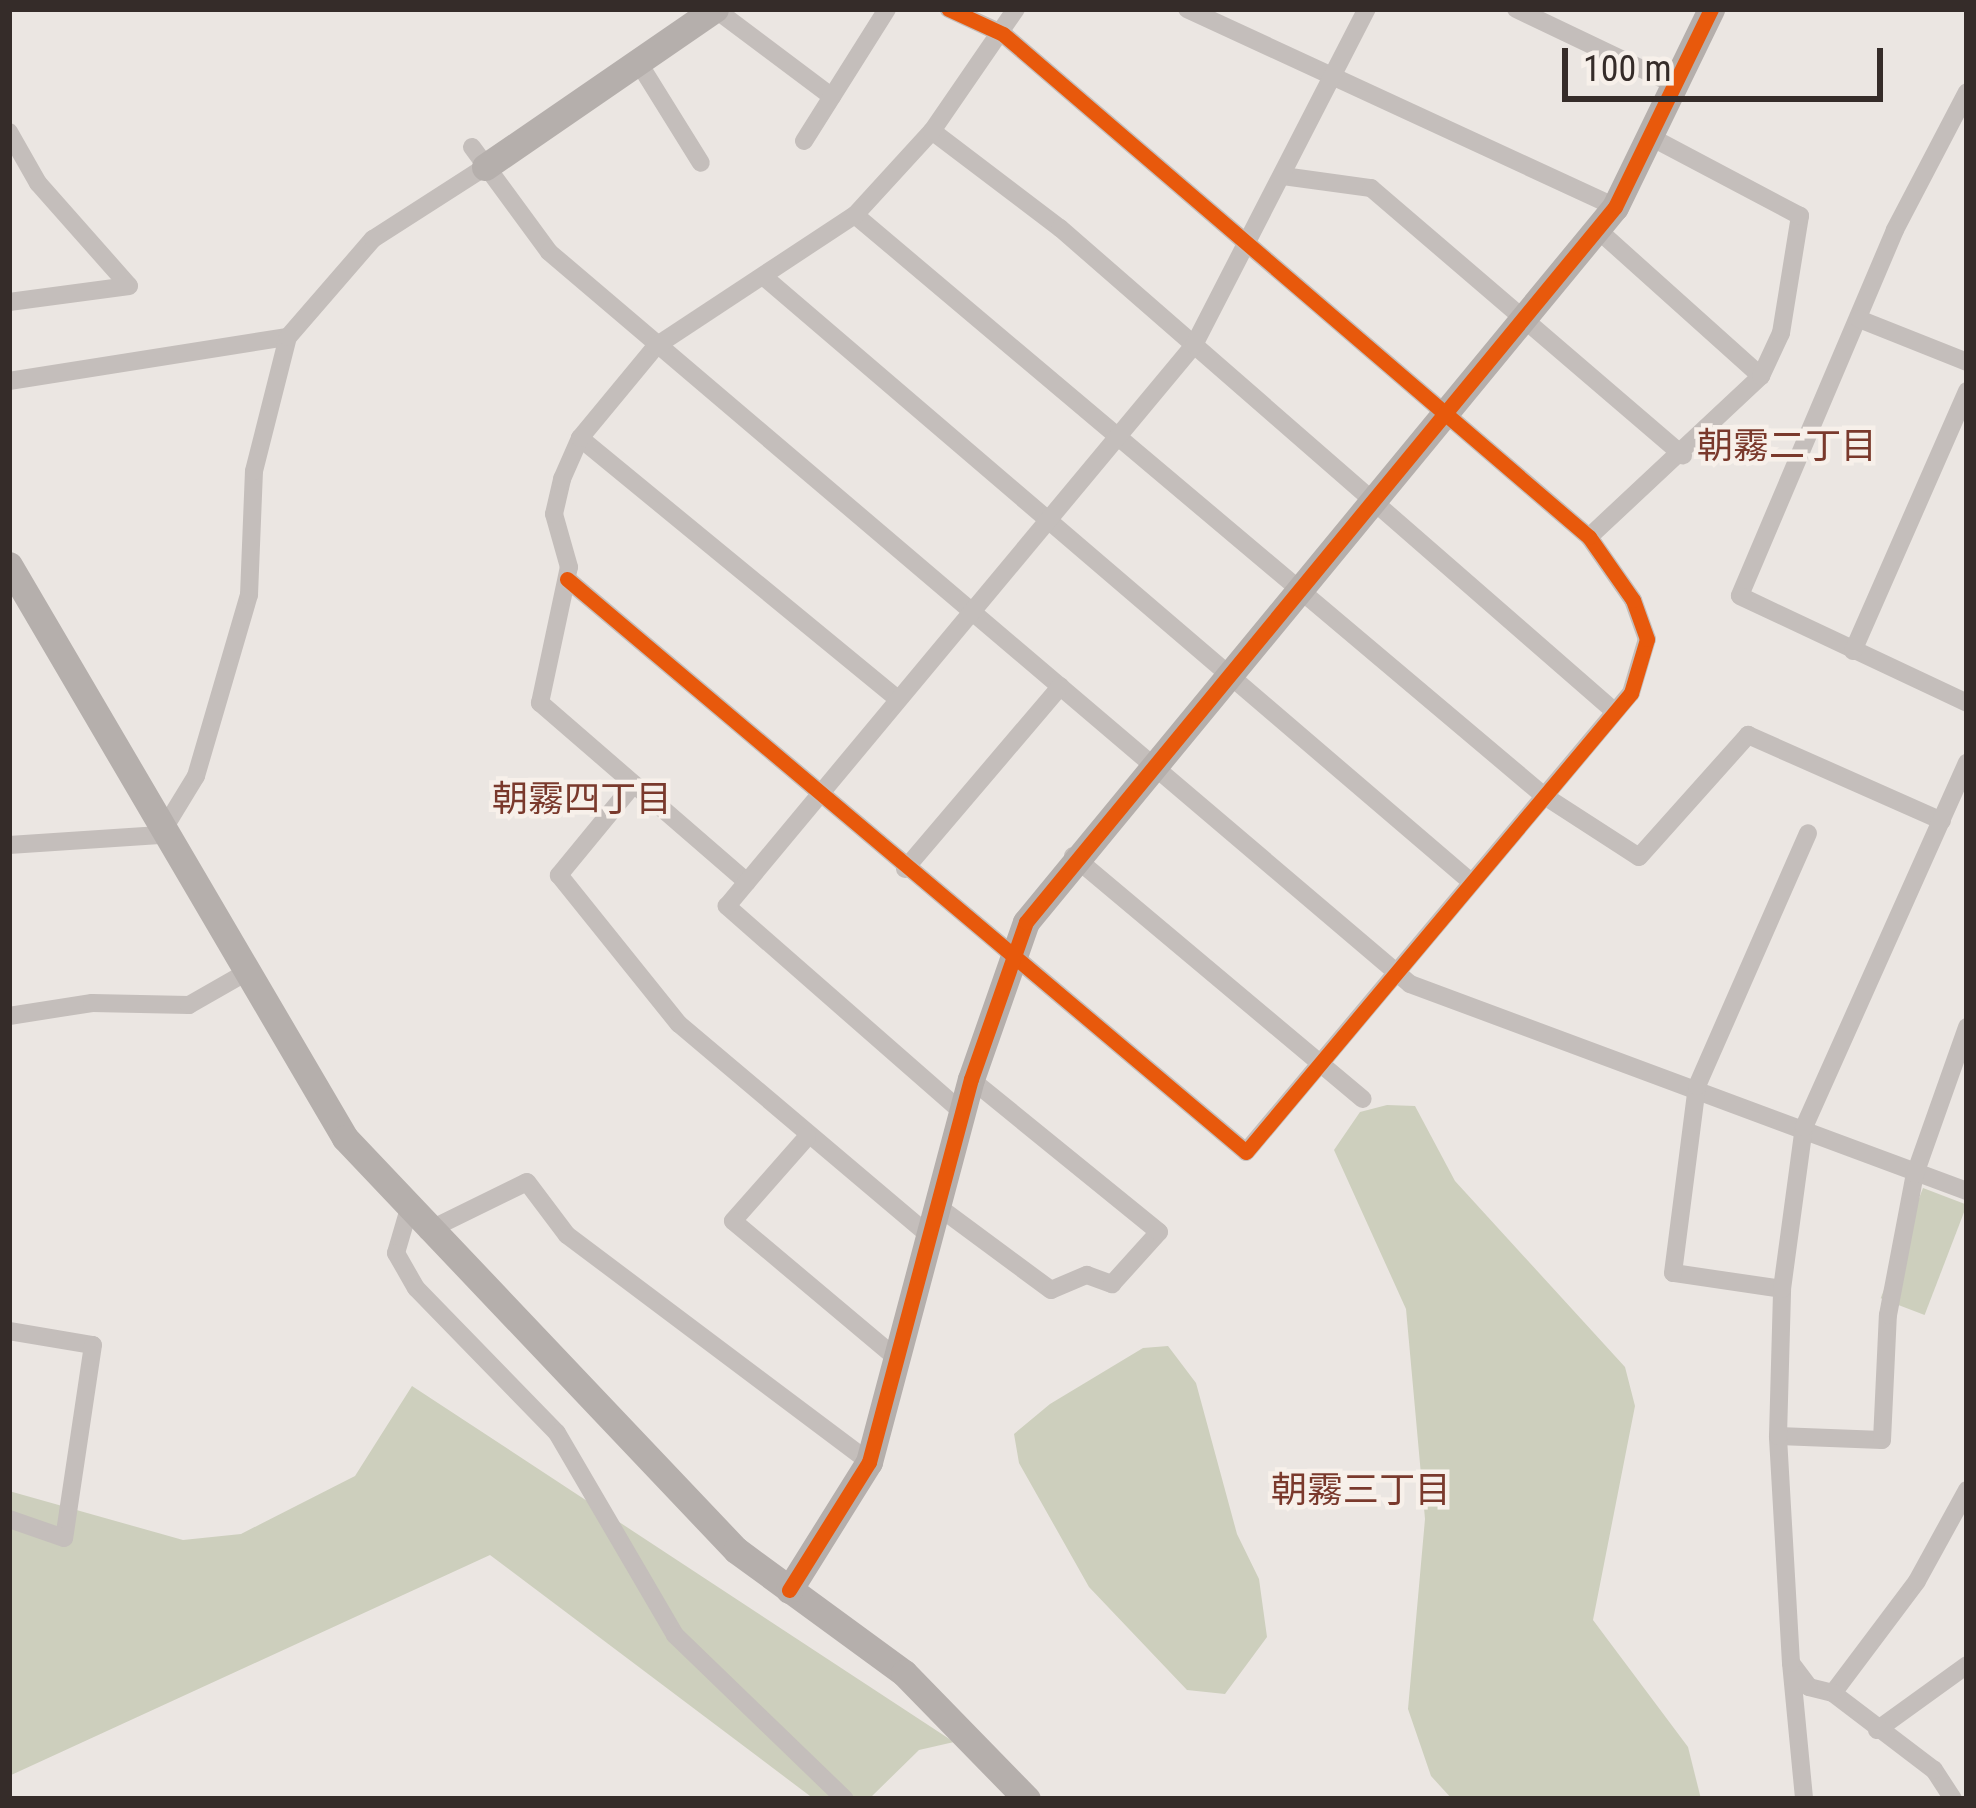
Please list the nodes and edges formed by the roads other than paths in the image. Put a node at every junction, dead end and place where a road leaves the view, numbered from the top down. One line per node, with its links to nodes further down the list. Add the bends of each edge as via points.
1 (715, 9): 10 (street); 14 (street)
2 (887, 9): 14 (street)
3 (949, 9): 9 (street)
4 (1016, 9): 9 (street)
5 (1187, 9): 11 (street)
6 (1367, 9): 11 (street)
7 (1516, 9): 12 (street)
8 (1711, 9): 12 (street)
9 (1003, 34): 15 (street); 24 (street)
10 (640, 65): 19 (street); 20 (street)
11 (1333, 80): 21 (street); 23 (street)
12 (1673, 84): 17 (street)
13 (1967, 92): 28 (street)
14 (832, 97): 18 (street)
15 (932, 131): 22 (street); 30 (street)
16 (9, 132): 26 (street, via 38,183 128,286)
17 (1649, 136): 23 (street); 33 (street, via 1800,216 1781,333)
18 (804, 141)
19 (478, 157): 29 (street, via 373,239); 31 (street, via 549,252)
20 (701, 163)
21 (1283, 176): 24 (street); 27 (street, via 1371,188)
22 (854, 215): 25 (street); 37 (street)
23 (1607, 219): 27 (street); 33 (street)
24 (1252, 246): 30 (street); 36 (street)
25 (763, 276): 31 (street); 41 (street)
26 (9, 302)
27 (1528, 317): 36 (street); 39 (street)
28 (1859, 319): 32 (street); 47 (street, via 1740,596)
29 (288, 337): 34 (street); 61 (street, via 254,471 249,595 196,776)
30 (1193, 345): 37 (street); 40 (street)
31 (656, 346): 38 (street); 46 (street)
32 (1967, 362)
33 (1762, 376): 39 (street)
34 (9, 381)
35 (1967, 391): 47 (street)
36 (1448, 408): 40 (street); 42 (street)
37 (1120, 433): 41 (street); 45 (street)
38 (580, 438): 44 (street, via 554,514); 50 (street)
39 (1683, 455): 42 (street)
40 (1374, 498): 45 (street); 52 (street)
41 (1046, 520): 46 (street); 48 (street)
42 (1588, 536): 52 (street, via 1647,639 1640,675)
43 (9, 565): 61 (street)
44 (567, 579): 55 (street, via 540,704); 56 (street)
45 (1301, 586): 48 (street); 57 (street)
46 (970, 608): 49 (street); 50 (street)
47 (1853, 651): 51 (street)
48 (1228, 672): 53 (street); 65 (street)
49 (1061, 686): 53 (street); 64 (street)
50 (896, 698): 56 (street)
51 (1967, 703)
52 (1614, 711): 57 (street)
53 (1154, 760): 63 (street); 68 (street)
54 (1967, 763): 58 (street)
55 (633, 785): 66 (street); 78 (street, via 559,875 679,1024)
56 (820, 794): 64 (street); 66 (street)
57 (1543, 795): 59 (street, via 1639,857 1748,736); 65 (street)
58 (1960, 796): 59 (street)
59 (1942, 821): 77 (street)
60 (1808, 833): 74 (street)
61 (160, 835): 62 (street); 69 (street)
62 (9, 845)
63 (1073, 856): 67 (street); 72 (street)
64 (904, 869): 67 (street)
65 (1472, 881): 68 (street)
66 (747, 882): 76 (street, via 728,906)
67 (1006, 958): 72 (street, via 1246,1152); 73 (street)
68 (1395, 972): 72 (street); 74 (street)
69 (245, 973): 70 (street, via 190,1005 92,1003); 82 (street, via 345,1138)
70 (9, 1016)
71 (1967, 1027): 79 (street)
72 (1317, 1062): 75 (street)
73 (971, 1079): 76 (street); 81 (street, via 1159,1232 1112,1284 1087,1275 1052,1290)
74 (1697, 1086): 77 (street); 84 (street, via 1673,1273)
75 (1363, 1099)
76 (962, 1112): 81 (street)
77 (1804, 1127): 79 (street); 84 (street)
78 (807, 1137): 83 (street); 86 (street, via 733,1221)
79 (1915, 1174): 80 (street); 87 (street, via 1888,1315 1882,1440)
80 (1967, 1192)
81 (936, 1205): 83 (street)
82 (417, 1221): 88 (street, via 527,1182 567,1235); 91 (street, via 736,1550); 96 (street, via 396,1253 416,1288 557,1433 676,1635)
83 (929, 1235): 86 (street)
84 (1782, 1289): 87 (street)
85 (9, 1331): 90 (street, via 93,1345 64,1538)
86 (895, 1358): 88 (street)
87 (1778, 1436): 92 (street)
88 (869, 1462): 91 (street)
89 (1967, 1490): 94 (street, via 1917,1581)
90 (9, 1519)
91 (789, 1590): 97 (street, via 904,1672)
92 (1791, 1664): 94 (street, via 1809,1687); 98 (street)
93 (1967, 1665): 95 (street)
94 (1833, 1693): 95 (street)
95 (1877, 1730): 99 (street, via 1934,1770)
96 (845, 1799)
97 (1027, 1799)
98 (1804, 1799)
99 (1953, 1799)

